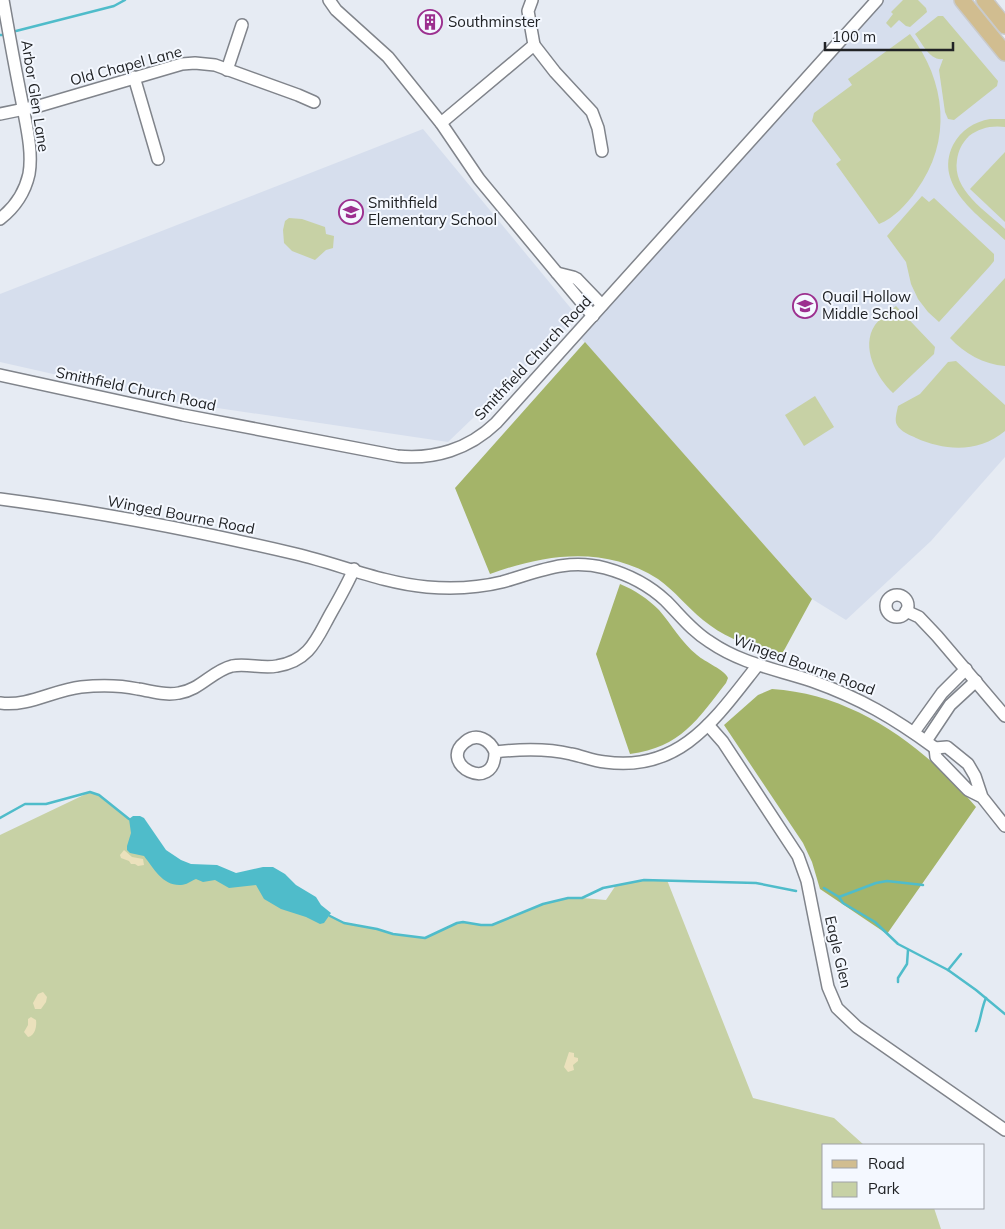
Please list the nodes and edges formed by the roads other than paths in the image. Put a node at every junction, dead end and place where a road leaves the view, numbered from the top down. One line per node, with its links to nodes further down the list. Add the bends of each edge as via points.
1 (3, 0): 14 (street, Arbor Glen Lane)
2 (329, 0): 16 (street, via 388,57)
3 (532, 0): 9 (street, via 528,11)
4 (877, 0): 21 (street, Smithfield Church Road)
5 (962, 0): 10 (main road)
6 (984, 0): 8 (main road)
7 (242, 25): 11 (street)
8 (1005, 26)
9 (534, 45): 16 (street); 17 (street, via 592,112)
10 (1005, 53)
11 (228, 70): 12 (street, Old Chapel Lane, via 195,63); 13 (street, Old Chapel Lane)
12 (134, 77): 14 (street, Old Chapel Lane); 18 (street)
13 (314, 102)
14 (23, 109): 15 (street, Old Chapel Lane); 19 (street, Arbor Glen Lane, via 30,152 29,172 15,203)
15 (0, 114)
16 (441, 123): 20 (street, via 479,179)
17 (602, 151)
18 (158, 159)
19 (0, 219)
20 (557, 273): 21 (street, via 577,279); 22 (street)
21 (602, 305): 22 (street, Smithfield Church Road)
22 (593, 316): 23 (street, Smithfield Church Road, via 489,430 460,448 425,457 397,456 271,433)
23 (0, 375)
24 (0, 499): 25 (street, Winged Bourne Road, via 193,531)
25 (354, 570): 27 (street, Winged Bourne Road, via 404,584 456,588 500,582 549,567 580,565 607,569 651,589 706,640); 30 (street, via 318,639 306,653 292,662 267,667 230,666 181,693 163,694 99,686 60,691 27,702)
26 (906, 610): 28 (street, via 919,618)
27 (757, 666): 32 (street); 33 (street, Winged Bourne Road, via 839,691 874,707)
28 (966, 669): 29 (street); 33 (street, via 942,693)
29 (976, 682): 31 (street); 34 (street, via 950,705)
30 (0, 703)
31 (1005, 716)
32 (708, 725): 35 (street, via 669,754 638,763 603,762 537,750); 38 (street, Eagle Glen, via 723,742 798,856 807,881 828,987 837,1008 857,1028)
33 (914, 732): 34 (street, Winged Bourne Road)
34 (930, 744): 36 (street, Winged Bourne Road, via 936,757 968,790); 36 (street, Winged Bourne Road, via 947,747 968,764)
35 (495, 752)
36 (982, 797): 37 (street, Winged Bourne Road)
37 (1005, 826)
38 (1005, 1130)

